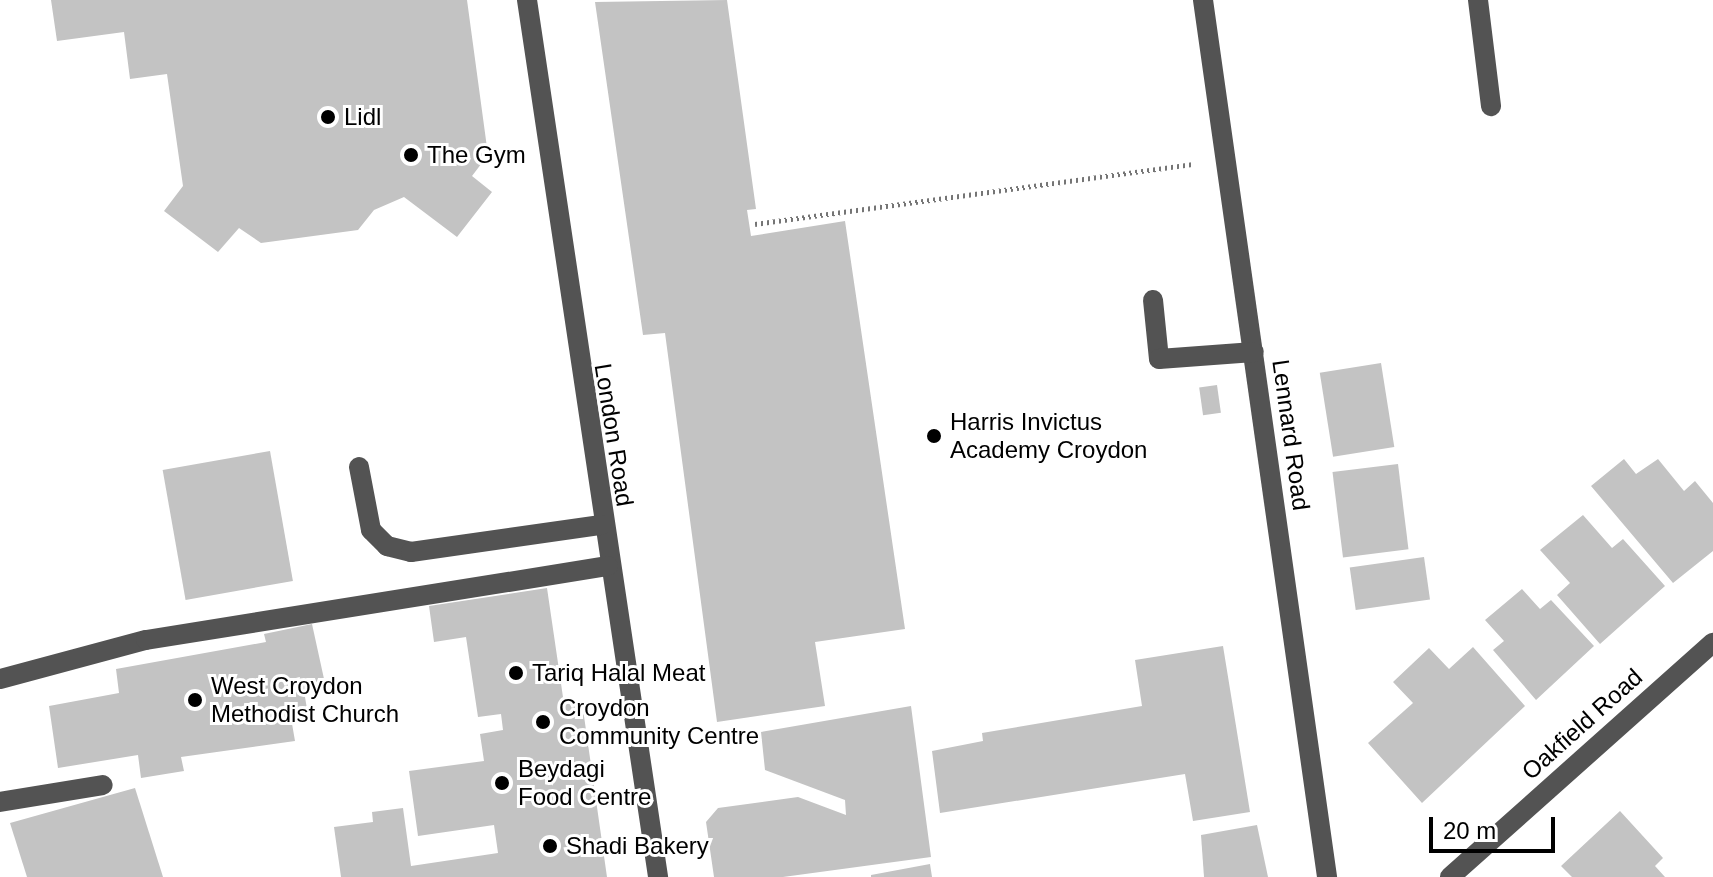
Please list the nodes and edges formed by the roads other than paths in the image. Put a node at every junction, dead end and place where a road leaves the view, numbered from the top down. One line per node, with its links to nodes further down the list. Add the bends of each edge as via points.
1 (527, 0): 8 (street, London Road)
2 (1203, 0): 6 (street, Lennard Road)
3 (1478, 0): 4 (street)
4 (1491, 106)
5 (1153, 300): 6 (street, via 1159,359)
6 (1254, 352): 15 (street, Lennard Road)
7 (359, 467): 8 (street, via 371,530 387,546 411,552)
8 (601, 525): 9 (street, London Road)
9 (608, 566): 11 (street, via 146,640); 14 (street, London Road)
10 (1713, 643): 16 (street, Oakfield Road)
11 (0, 679)
12 (103, 785): 13 (street)
13 (0, 802)
14 (658, 877)
15 (1327, 877)
16 (1450, 877)

